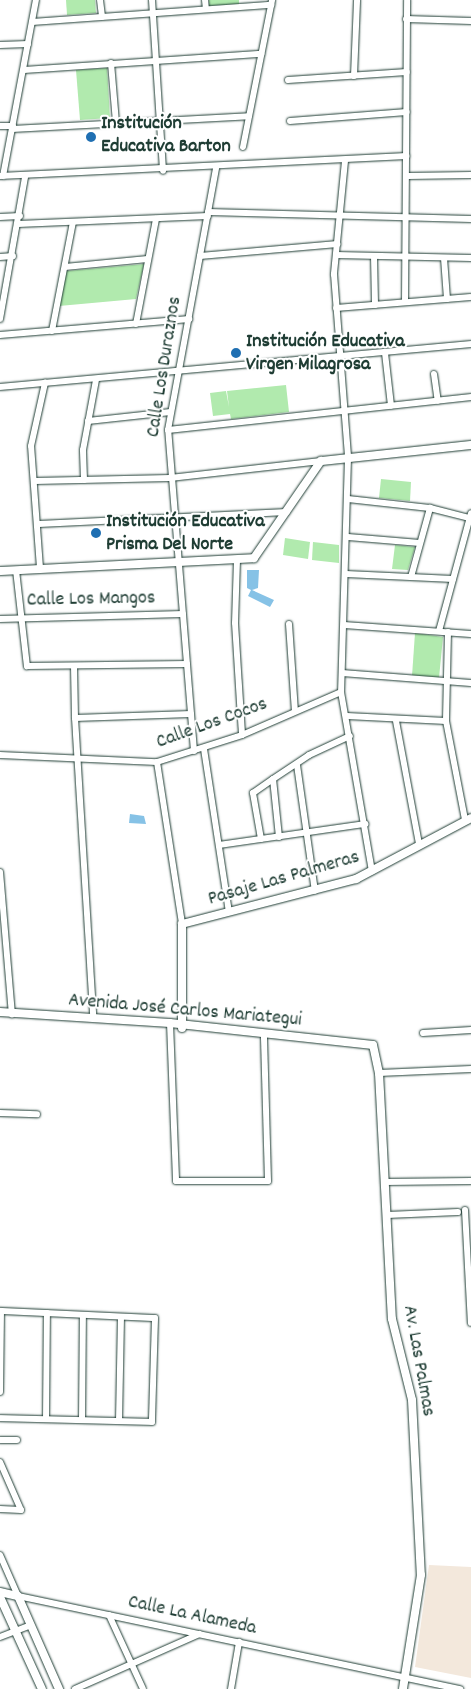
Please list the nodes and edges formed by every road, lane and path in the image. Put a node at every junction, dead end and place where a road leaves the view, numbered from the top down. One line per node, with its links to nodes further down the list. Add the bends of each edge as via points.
1 (36, 0): 13 (street)
2 (100, 0): 10 (street)
3 (152, 0): 9 (street)
4 (205, 0): 8 (street)
5 (357, 0): 21 (street)
6 (407, 0): 11 (street)
7 (271, 3): 8 (street); 16 (street)
8 (206, 10): 9 (street)
9 (153, 13): 10 (street); 17 (street)
10 (102, 17): 13 (street)
11 (406, 19): 12 (street); 20 (street)
12 (471, 21)
13 (32, 22): 14 (street)
14 (28, 44): 15 (street); 19 (street)
15 (0, 46)
16 (261, 54): 17 (street); 24 (street)
17 (156, 60): 18 (street); 25 (street)
18 (111, 64): 19 (street); 27 (street)
19 (24, 70): 29 (street)
20 (407, 72): 21 (street); 23 (street)
21 (354, 76): 22 (street)
22 (288, 80)
23 (407, 112): 26 (street); 31 (street)
24 (249, 116): 25 (street); 30 (street)
25 (160, 120): 27 (street); 34 (street)
26 (290, 121)
27 (116, 123): 29 (street)
28 (0, 126): 29 (street)
29 (12, 127): 36 (street)
30 (243, 147)
31 (408, 156): 32 (street); 37 (street)
32 (345, 161): 33 (street); 42 (street)
33 (216, 168): 34 (street); 39 (street, Calle Los Duraznos)
34 (163, 171): 38 (street)
35 (471, 175): 37 (street)
36 (1, 176): 38 (street)
37 (408, 176): 43 (street)
38 (25, 177): 41 (street)
39 (208, 214): 42 (street); 44 (street); 51 (street, Calle Los Duraznos)
40 (0, 216): 41 (street)
41 (20, 216): 47 (street)
42 (339, 216): 43 (street); 48 (street)
43 (407, 218): 45 (street); 54 (street)
44 (156, 219): 46 (street); 57 (street)
45 (471, 219)
46 (73, 222): 47 (street); 58 (street)
47 (18, 224): 50 (street)
48 (337, 244): 49 (street); 51 (street)
49 (336, 255): 52 (street); 64 (street)
50 (13, 256): 53 (street); 62 (street)
51 (200, 256): 66 (street, Calle Los Duraznos)
52 (374, 256): 54 (street); 63 (street)
53 (0, 257)
54 (407, 257): 55 (street); 61 (street)
55 (444, 258): 56 (street); 60 (street)
56 (471, 258)
57 (148, 260): 58 (street); 67 (street)
58 (64, 267): 68 (street)
59 (471, 297): 60 (street)
60 (447, 299): 61 (street)
61 (406, 302): 63 (street)
62 (2, 304): 65 (street)
63 (375, 305): 64 (street)
64 (336, 308): 72 (street)
65 (0, 319)
66 (189, 319): 67 (street); 73 (street, Calle Los Duraznos)
67 (136, 324): 68 (street)
68 (52, 331): 69 (street)
69 (0, 335)
70 (471, 344): 71 (street)
71 (385, 353): 72 (street); 80 (street)
72 (340, 358): 73 (street); 81 (street)
73 (179, 371): 75 (street); 82 (street, Calle Los Duraznos)
74 (434, 374): 79 (street)
75 (96, 380): 76 (street); 83 (street)
76 (45, 383): 77 (street); 90 (street, via 31,446)
77 (0, 387)
78 (471, 398): 79 (street)
79 (438, 401): 80 (street)
80 (391, 406): 81 (street)
81 (344, 411): 84 (street); 86 (street)
82 (171, 412): 83 (street); 84 (street, Calle Los Duraznos)
83 (88, 421): 89 (street)
84 (168, 430): 88 (street, Calle Los Duraznos)
85 (471, 445): 86 (street)
86 (348, 458): 87 (street); 91 (street)
87 (321, 461): 88 (street); 93 (street)
88 (170, 478): 89 (street); 95 (street, Calle Los Duraznos)
89 (84, 480): 90 (street)
90 (35, 481): 96 (street)
91 (348, 499): 92 (street); 97 (street)
92 (430, 508): 94 (street); 98 (street)
93 (288, 512): 95 (street); 99 (street, via 254,558)
94 (470, 516): 106 (street)
95 (174, 519): 96 (street); 100 (street, Calle Los Duraznos)
96 (39, 524): 101 (street)
97 (348, 537): 98 (street); 104 (street)
98 (420, 543): 105 (street)
99 (237, 560): 100 (street); 127 (street, via 235,623)
100 (176, 562): 101 (street); 107 (street, Calle Los Duraznos)
101 (40, 568): 102 (street)
102 (16, 570): 103 (street); 108 (street)
103 (0, 571)
104 (346, 574): 105 (street); 111 (street)
105 (410, 577): 106 (street)
106 (453, 579): 112 (street)
107 (183, 614): 108 (street, Calle Los Mangos); 115 (street, Calle Los Duraznos)
108 (20, 618): 109 (street, Calle Los Mangos); 116 (street, via 27,666)
109 (0, 619)
110 (288, 624): 121 (street)
111 (344, 625): 112 (street); 117 (street)
112 (439, 631): 113 (street)
113 (448, 632): 114 (street); 118 (street)
114 (471, 634)
115 (187, 664): 116 (street); 122 (street, Calle Los Duraznos)
116 (74, 666): 124 (street)
117 (342, 673): 118 (street); 120 (street)
118 (444, 681): 119 (street); 126 (street)
119 (471, 683)
120 (341, 692): 121 (street, Calle Los Cocos); 123 (street)
121 (294, 711): 127 (street, Calle Los Cocos)
122 (190, 714): 124 (street); 130 (street, Calle Los Duraznos)
123 (346, 716): 125 (street); 128 (street)
124 (75, 718): 132 (street)
125 (396, 721): 126 (street); 141 (street)
126 (446, 721): 136 (street)
127 (242, 735): 129 (street, Calle Los Cocos)
128 (350, 736): 134 (street); 137 (street)
129 (204, 749): 130 (street, Calle Los Cocos); 142 (street)
130 (194, 751): 133 (street, Calle Los Cocos)
131 (0, 755): 132 (street, Calle Los Cocos)
132 (75, 760): 133 (street, Calle Los Cocos); 152 (street)
133 (157, 762): 147 (street)
134 (297, 765): 135 (street); 138 (street)
135 (273, 779): 139 (street); 140 (street, via 254,793)
136 (468, 819): 141 (street, Pasaje Las Palmeras)
137 (365, 824): 138 (street); 143 (street)
138 (308, 832): 139 (street); 145 (street)
139 (279, 837): 140 (street)
140 (261, 840): 142 (street)
141 (419, 844): 143 (street, Pasaje Las Palmeras)
142 (219, 846): 146 (street)
143 (372, 871): 145 (street, Pasaje Las Palmeras)
144 (0, 872): 149 (street)
145 (315, 891): 146 (street, Pasaje Las Palmeras)
146 (229, 912): 147 (street, Pasaje Las Palmeras)
147 (182, 924): 154 (street)
148 (0, 962): 149 (street)
149 (8, 963): 151 (street)
150 (0, 1012): 151 (street, Avenida José Carlos Mariategui)
151 (12, 1014): 152 (street, Avenida José Carlos Mariategui)
152 (93, 1016): 153 (street, Avenida José Carlos Mariategui)
153 (170, 1023): 154 (street, Avenida José Carlos Mariategui); 157 (street, via 176,1181 268,1181)
154 (182, 1028): 157 (street, Avenida José Carlos Mariategui)
155 (471, 1030): 156 (street)
156 (423, 1033)
157 (264, 1036): 158 (street, Avenida José Carlos Mariategui)
158 (368, 1042): 160 (street, Av. Las Palmas, via 373,1045)
159 (471, 1069): 160 (street)
160 (379, 1073): 164 (street, Av. Las Palmas)
161 (0, 1112): 162 (street)
162 (37, 1114)
163 (471, 1181): 164 (street)
164 (385, 1182): 165 (street, Av. Las Palmas)
165 (387, 1216): 170 (street, via 462,1211); 191 (street, Av. Las Palmas, via 392,1319 412,1400 422,1575)
166 (1, 1311): 167 (street); 171 (street)
167 (47, 1313): 168 (street); 173 (street)
168 (84, 1315): 169 (street); 174 (street)
169 (121, 1316): 175 (street); 175 (street, via 156,1318 152,1422)
170 (471, 1323)
171 (0, 1392)
172 (0, 1418): 173 (street)
173 (46, 1419): 174 (street)
174 (82, 1420): 175 (street)
175 (119, 1421)
176 (0, 1440): 177 (street)
177 (17, 1440)
178 (0, 1462): 179 (street, via 21,1510)
179 (0, 1509)
180 (0, 1555): 182 (street)
181 (0, 1592): 182 (street)
182 (18, 1596): 184 (street, Calle La Alameda); 185 (street)
183 (0, 1597): 186 (street)
184 (109, 1615): 187 (street, Calle La Alameda); 190 (street)
185 (31, 1625): 186 (street); 193 (street)
186 (15, 1631): 188 (street); 192 (street)
187 (199, 1634): 189 (street, Calle La Alameda); 190 (street)
188 (0, 1637)
189 (239, 1642): 191 (street, Calle La Alameda); 196 (street)
190 (131, 1664): 194 (street); 195 (street)
191 (406, 1678): 197 (street, Av. Las Palmas); 198 (street, Calle La Alameda)
192 (42, 1689)
193 (60, 1689)
194 (75, 1689)
195 (142, 1689)
196 (232, 1689)
197 (403, 1689)
198 (460, 1689)

